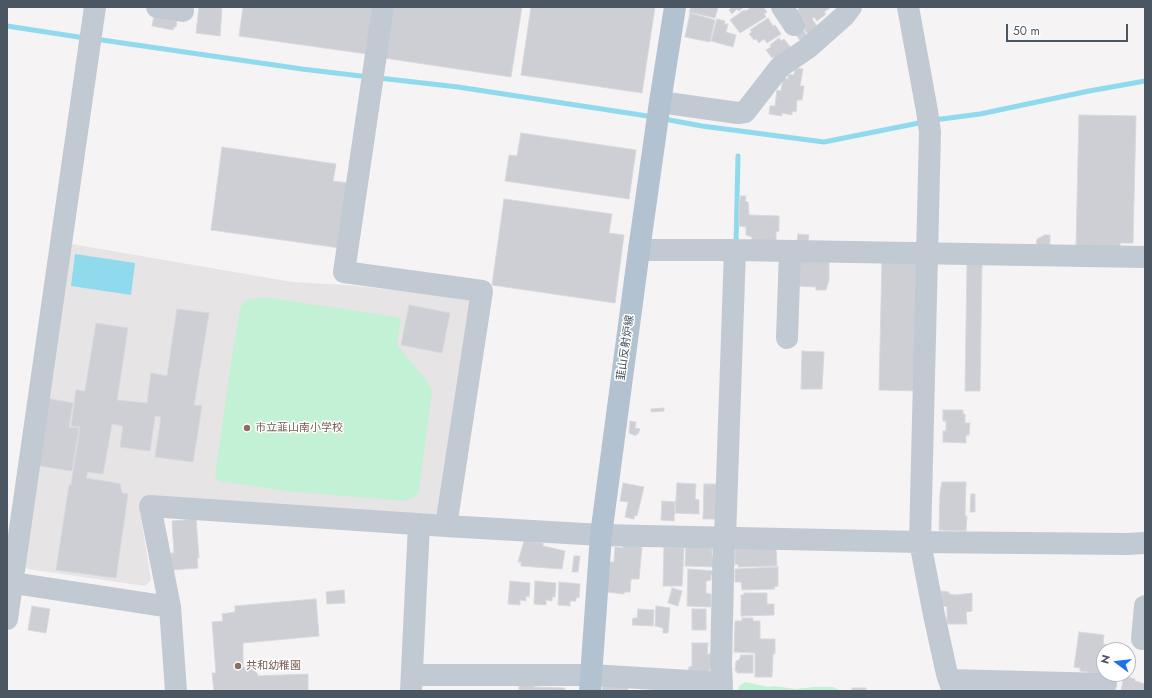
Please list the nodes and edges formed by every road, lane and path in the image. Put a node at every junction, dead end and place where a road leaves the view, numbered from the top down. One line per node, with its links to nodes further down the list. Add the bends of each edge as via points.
1 (95, 7): 23 (street)
2 (157, 7): 8 (street)
3 (383, 7): 18 (street, via 344,272 482,291)
4 (676, 7): 10 (main road, 韮山反射炉線)
5 (782, 7): 9 (street)
6 (851, 7): 10 (street, via 808,48 780,67 745,112)
7 (908, 7): 14 (street, via 930,132)
8 (183, 11)
9 (794, 25)
10 (660, 102): 11 (main road, 韮山反射炉線)
11 (638, 250): 12 (street); 19 (main road, 韮山反射炉線)
12 (735, 250): 13 (street); 20 (street)
13 (790, 251): 14 (street); 16 (street)
14 (928, 253): 15 (street); 21 (street)
15 (1145, 257)
16 (787, 338)
17 (419, 524): 18 (street); 25 (street, via 150,506); 28 (street)
18 (446, 526): 19 (street)
19 (601, 535): 20 (street); 29 (main road, 韮山反射炉線)
20 (724, 538): 21 (street); 32 (street)
21 (920, 542): 22 (street); 31 (street)
22 (1145, 543)
23 (10, 582): 25 (street); 26 (street)
24 (1145, 606): 27 (street)
25 (170, 607): 33 (street)
26 (7, 619)
27 (1142, 638)
28 (412, 683): 29 (street)
29 (590, 683): 32 (street)
30 (1106, 684): 31 (street)
31 (951, 686)
32 (722, 687)
33 (176, 691)

